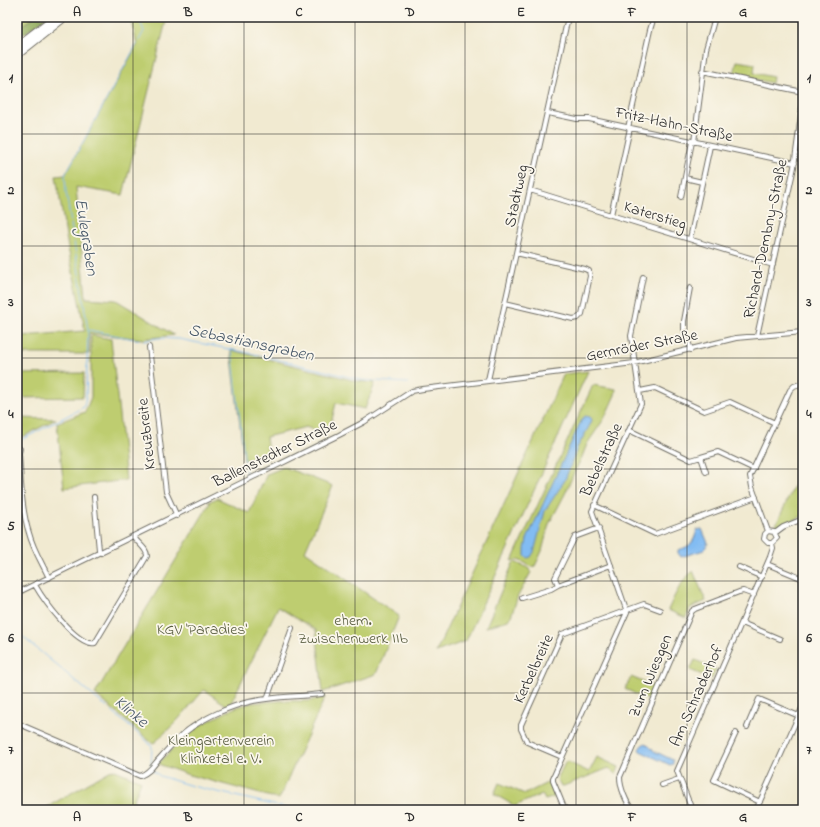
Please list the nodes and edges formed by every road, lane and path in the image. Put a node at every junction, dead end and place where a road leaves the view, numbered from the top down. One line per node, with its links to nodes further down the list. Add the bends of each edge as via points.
1 (55, 17): 6 (highway)
2 (65, 17): 7 (highway)
3 (568, 17): 11 (street, Stadtweg)
4 (654, 17): 12 (street)
5 (714, 17): 8 (street)
6 (17, 46)
7 (17, 55)
8 (702, 71): 9 (street); 13 (street)
9 (803, 92)
10 (803, 100): 15 (street, Richard-Dembny-Straße)
11 (548, 113): 12 (street, Fritz-Hahn-Straße); 18 (street, Stadtweg)
12 (629, 128): 13 (street, Fritz-Hahn-Straße); 20 (street)
13 (693, 142): 14 (street, Fritz-Hahn-Straße); 16 (street)
14 (710, 146): 15 (street, Fritz-Hahn-Straße); 17 (street)
15 (795, 163): 23 (street, Richard-Dembny-Straße)
16 (685, 178): 17 (street); 19 (street)
17 (702, 182): 21 (street)
18 (530, 190): 20 (street, Katerstieg); 22 (street, Stadtweg)
19 (681, 197)
20 (611, 216): 21 (street, Katerstieg)
21 (690, 239): 23 (street, Katerstieg)
22 (516, 253): 26 (street, Stadtweg); 26 (street, via 589,271 582,314 575,319)
23 (773, 265): 28 (street, Richard-Dembny-Straße)
24 (643, 277): 31 (street, Bebelstraße, via 631,336)
25 (690, 288): 30 (street, via 684,329)
26 (505, 303): 32 (street, Stadtweg)
27 (803, 332): 28 (street, Gernröder Straße)
28 (757, 336): 30 (street, Gernröder Straße, via 736,338)
29 (149, 347): 45 (street, Kreuzbreite, via 166,492)
30 (691, 350): 31 (street, Gernröder Straße)
31 (634, 363): 32 (street, Gernröder Straße); 35 (street, Bebelstraße)
32 (488, 380): 34 (street, Gernröder Straße)
33 (803, 383): 36 (street, via 790,390)
34 (461, 384): 45 (street, Ballenstedter Straße, via 412,391 364,422)
35 (640, 391): 36 (street, via 655,388 704,411 730,402); 37 (street, Bebelstraße, via 641,404)
36 (775, 423): 40 (street)
37 (629, 430): 39 (street, via 691,460); 44 (street, Bebelstraße)
38 (20, 449): 57 (street, via 18,453 23,502 29,533)
39 (700, 457): 40 (street, via 718,452); 41 (street)
40 (754, 468): 43 (street, via 750,481)
41 (706, 472)
42 (94, 496): 52 (street)
43 (756, 497): 44 (street, via 655,534); 48 (street)
44 (594, 505): 47 (street, Bebelstraße, via 592,511)
45 (177, 516): 50 (street, Ballenstedter Straße)
46 (803, 519): 49 (street)
47 (598, 528): 54 (street, Bebelstraße); 60 (street, via 575,537 555,578)
48 (768, 531): 49 (street); 51 (street, Am Schraderhof, via 764,539)
49 (775, 533): 51 (street, Am Schraderhof, via 776,540)
50 (134, 537): 52 (street, Ballenstedter Straße); 59 (street, via 146,550 147,556 95,643 87,642 66,626)
51 (772, 543): 53 (street, Am Schraderhof)
52 (101, 553): 57 (street, Ballenstedter Straße)
53 (768, 564): 56 (street, Am Schraderhof); 58 (street)
54 (612, 565): 60 (street); 64 (street, Bebelstraße)
55 (739, 567): 56 (street)
56 (762, 577): 62 (street, Am Schraderhof)
57 (49, 578): 59 (street, Ballenstedter Straße)
58 (803, 579)
59 (35, 585): 61 (street, Ballenstedter Straße)
60 (558, 585): 63 (street)
61 (17, 593)
62 (754, 595): 66 (street, Am Schraderhof); 81 (street, Zum Wiesgen, via 739,592 692,611 620,777 628,803)
63 (522, 598)
64 (627, 610): 65 (street, via 644,604); 76 (street); 76 (street, Kerbelbreite, via 562,634 540,682 521,729 527,742)
65 (660, 610)
66 (742, 623): 68 (street); 77 (street, Am Schraderhof, via 678,766 676,771)
67 (292, 628): 70 (street)
68 (780, 639)
69 (322, 694): 70 (street)
70 (266, 699): 73 (street, via 234,706 191,728 142,775)
71 (803, 706): 72 (street)
72 (798, 716): 74 (street, via 759,699); 79 (street)
73 (17, 723)
74 (747, 727)
75 (736, 734): 79 (street, via 714,780)
76 (562, 757): 80 (street, via 553,781)
77 (679, 779): 78 (street); 82 (street, Am Schraderhof)
78 (662, 785)
79 (760, 802): 83 (street)
80 (565, 810)
81 (633, 810)
82 (692, 810)
83 (756, 810)

